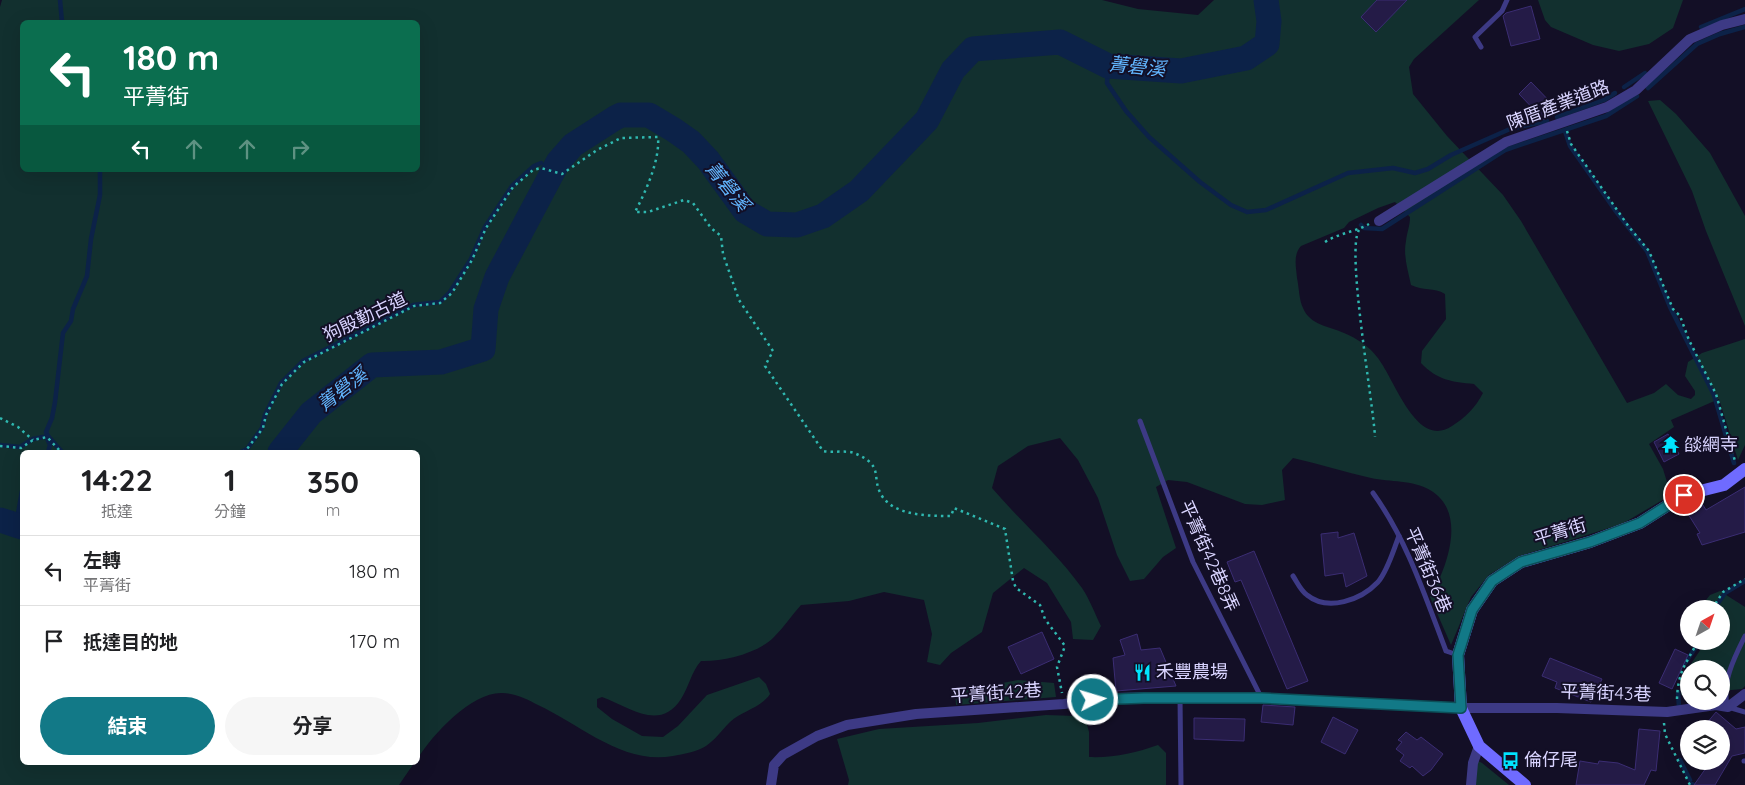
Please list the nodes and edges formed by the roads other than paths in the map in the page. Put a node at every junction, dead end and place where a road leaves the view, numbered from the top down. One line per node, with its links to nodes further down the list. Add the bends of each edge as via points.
1 (1507, 0): 3 (lane, via 1502,11 1475,37)
2 (1745, 19): 4 (street, 陳厝產業道路, via 1722,25 1690,40 1636,90 1607,107 1506,142)
3 (1481, 47)
4 (1379, 221)
5 (1140, 421): 15 (lane, 平菁街42巷8弄, via 1193,562)
6 (1745, 471): 11 (street, 平菁街, via 1724,485 1684,495 1640,523 1521,562 1492,581 1472,610)
7 (1373, 492): 8 (lane, 平菁街36巷, via 1392,518)
8 (1399, 536): 9 (lane, via 1377,583 1348,602 1325,602 1307,596); 11 (lane, 平菁街36巷, via 1446,650)
9 (1293, 576)
10 (1745, 636): 12 (lane)
11 (1458, 655): 17 (street, 平菁街)
12 (1730, 673)
13 (1745, 694): 16 (street)
14 (1180, 697): 15 (street, 平菁街42巷); 22 (street, 平菁街42巷, via 1108,698 916,714 847,725 817,736 783,755 774,765); 23 (lane)
15 (1261, 698): 17 (street, 平菁街42巷)
16 (1730, 705)
17 (1461, 708): 19 (street, 平菁街43巷); 21 (street, 平菁街)
18 (1730, 708): 20 (lane)
19 (1680, 710)
20 (1745, 712)
21 (1480, 746): 24 (street, via 1473,763); 25 (street, 平菁街)
22 (771, 785)
23 (1181, 785)
24 (1471, 785)
25 (1526, 785)

